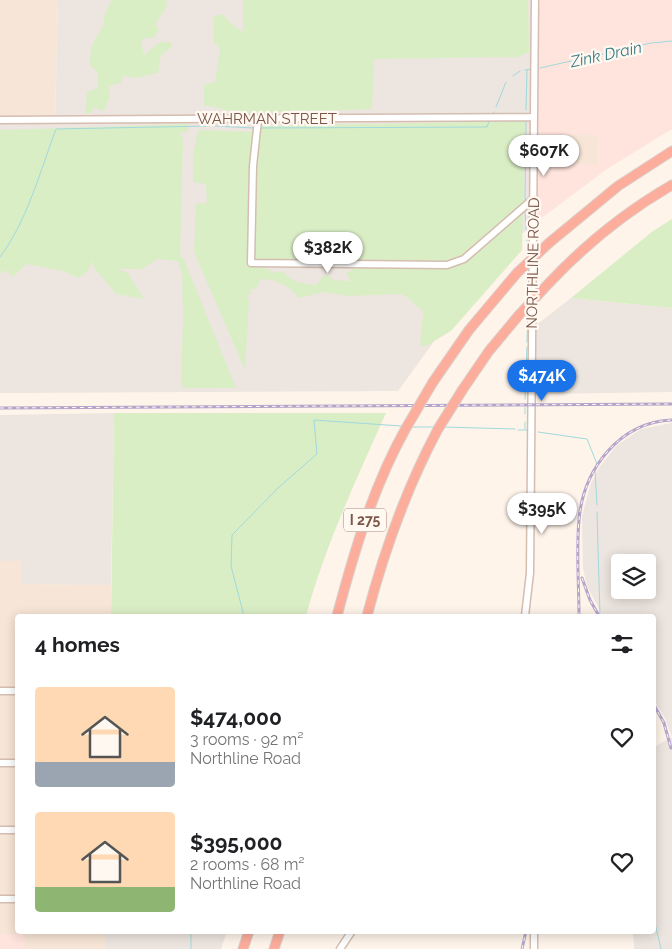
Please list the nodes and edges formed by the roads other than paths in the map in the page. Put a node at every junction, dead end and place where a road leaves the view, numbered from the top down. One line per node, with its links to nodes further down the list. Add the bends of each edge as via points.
1 (536, 0): 2 (street, NORTHLINE ROAD)
2 (534, 116): 4 (street, WAHRMAN STREET); 7 (street, NORTHLINE ROAD)
3 (0, 120): 4 (street, WAHRMAN STREET)
4 (258, 120): 7 (street, via 253,166 251,264 447,265 464,259)
5 (672, 151): 8 (highway, I 275, bridge, via 618,186 548,243 517,273 468,330 406,428 370,506)
6 (672, 185): 9 (highway, I 275, bridge, via 608,229 572,259 489,351 438,429 399,511)
7 (534, 198): 10 (street, NORTHLINE ROAD, via 530,573)
8 (338, 614)
9 (368, 614)
10 (525, 614)
11 (0, 691): 12 (street)
12 (15, 691)
13 (0, 763): 14 (street)
14 (15, 763)
15 (0, 830): 16 (street)
16 (15, 830)
17 (0, 899): 18 (street)
18 (15, 899)
19 (248, 934): 23 (highway)
20 (279, 934): 24 (highway)
21 (350, 934): 25 (street)
22 (534, 934): 26 (street)
23 (243, 949)
24 (274, 949)
25 (340, 949)
26 (534, 949)

